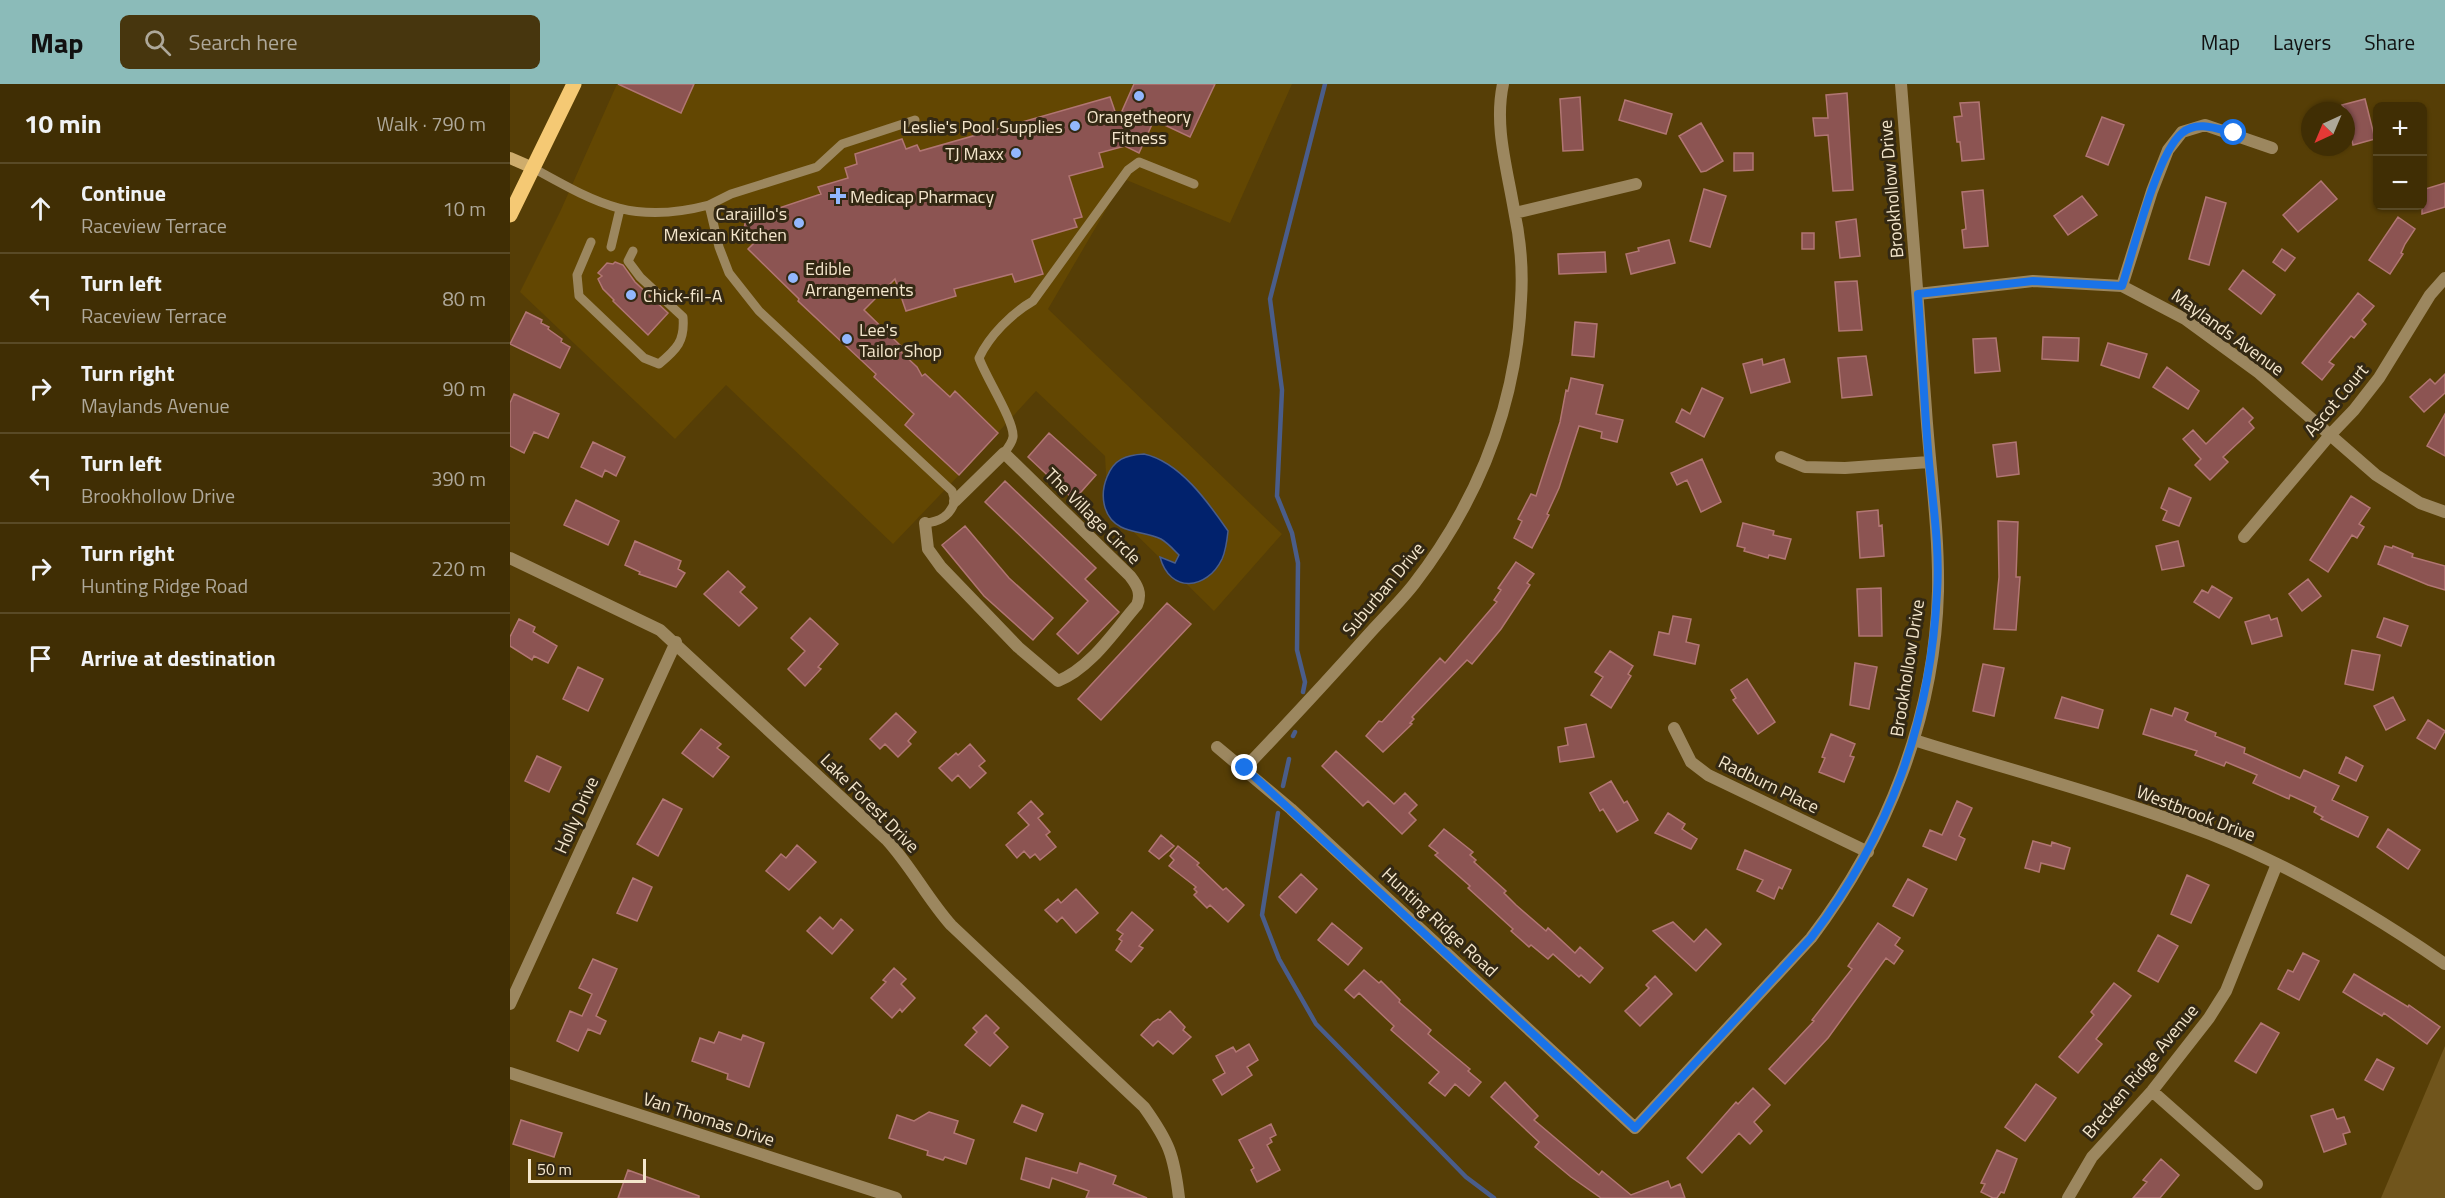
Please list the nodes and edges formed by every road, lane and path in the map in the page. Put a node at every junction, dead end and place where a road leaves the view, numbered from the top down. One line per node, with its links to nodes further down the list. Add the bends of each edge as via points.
1 (574, 84): 7 (main road)
2 (1503, 84): 12 (street, Suburban Drive, via 1500,124)
3 (1901, 84): 19 (street, Brookhollow Drive)
4 (915, 120): 10 (lane, via 843,144 817,166)
5 (2272, 148): 18 (street, via 2205,125 2182,132 2168,150 2152,191)
6 (510, 158): 7 (street)
7 (532, 168): 11 (lane, via 594,200); 13 (main road)
8 (1194, 184): 21 (lane, via 1139,162 1128,170 1033,301 1020,309 983,349 979,358 985,375 1012,424 1013,436)
9 (1636, 184): 12 (street)
10 (709, 205): 11 (lane, via 653,214); 24 (lane, via 729,273 745,295 948,487)
11 (621, 209): 15 (lane)
12 (1515, 213): 33 (street, Suburban Drive, via 1522,298 1515,361 1497,436 1481,474 1461,514 1412,587)
13 (510, 215)
14 (591, 242): 16 (lane, via 577,275 579,296 644,358 659,363 675,350 685,332 683,317 640,277 628,261)
15 (611, 247)
16 (633, 251)
17 (2445, 278): 20 (street, Ascot Court, via 2379,378)
18 (2122, 286): 19 (street, Maylands Avenue, via 2033,281); 20 (street, Maylands Avenue, via 2185,319 2259,373)
19 (1918, 294): 23 (street, Brookhollow Drive)
20 (2330, 435): 25 (street, Maylands Avenue, via 2376,475 2420,503); 27 (street, Ascot Court)
21 (1004, 453): 24 (street, The Village Circle); 26 (street, The Village Circle, via 1130,576 1141,597 1075,672 1058,681 1018,647 941,567 928,549)
22 (1781, 457): 23 (street, via 1805,467)
23 (1929, 462): 31 (street, Brookhollow Drive, via 1938,592 1930,662)
24 (955, 501): 26 (lane, The Village Circle, via 945,517)
25 (2445, 512)
26 (925, 523)
27 (2244, 537)
28 (510, 558): 29 (street, Lake Forest Drive, via 639,619)
29 (675, 642): 37 (street, Holly Drive); 43 (street, Lake Forest Drive, via 886,839 951,926 1144,1107 1163,1134 1175,1164)
30 (1674, 728): 34 (street, Radburn Place, via 1691,762 1708,775)
31 (1914, 740): 34 (street, Brookhollow Drive); 35 (street, Westbrook Drive, via 2135,808)
32 (1217, 747): 33 (street, Hunting Ridge Road)
33 (1245, 768): 40 (street, Hunting Ridge Road)
34 (1868, 852): 40 (street, Brookhollow Drive, via 1811,938)
35 (2277, 864): 36 (street, Westbrook Drive, via 2399,932); 39 (street, Brecken Ridge Avenue, via 2226,991)
36 (2445, 964)
37 (510, 1004)
38 (510, 1073): 42 (street, Van Thomas Drive)
39 (2152, 1091): 41 (street); 44 (street, Brecken Ridge Avenue, via 2092,1157)
40 (1635, 1128)
41 (2257, 1184)
42 (897, 1198)
43 (1179, 1198)
44 (2068, 1198)

